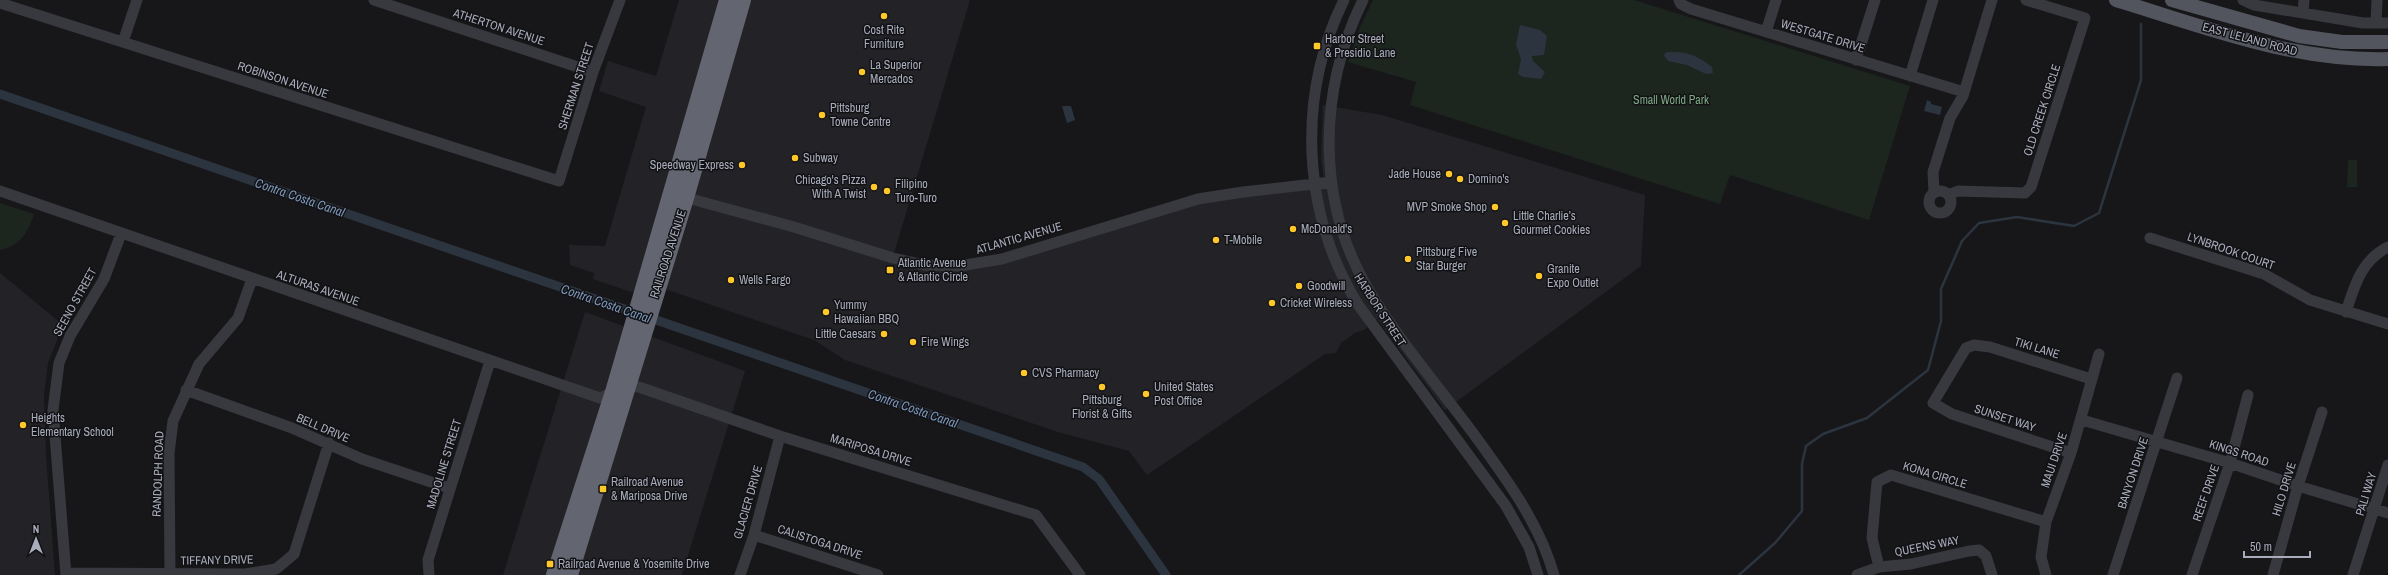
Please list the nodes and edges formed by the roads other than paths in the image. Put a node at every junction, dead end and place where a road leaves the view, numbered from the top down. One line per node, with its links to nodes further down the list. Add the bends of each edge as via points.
1 (137, 0): 24 (street)
2 (374, 0): 28 (street, ATHERTON AVENUE)
3 (620, 0): 28 (street, SHERMAN STREET)
4 (727, 0): 36 (highway, RAILROAD AVENUE)
5 (743, 0): 38 (highway, RAILROAD AVENUE)
6 (1344, 0): 19 (street); 33 (street, HARBOR STREET, via 1324,49 1314,95 1312,150)
7 (1679, 0): 23 (street, WESTGATE DRIVE, via 1683,6)
8 (1776, 0): 23 (street)
9 (1874, 0): 27 (street)
10 (1933, 0): 29 (street)
11 (1992, 0): 30 (street)
12 (2026, 0): 37 (street, OLD CREEK CIRCLE, via 2085,18 2032,186 2024,193 1958,191)
13 (2116, 0): 26 (main road, EAST LELAND ROAD, via 2282,49 2337,57)
14 (2172, 0): 25 (main road, EAST LELAND ROAD, via 2299,36 2342,42)
15 (2243, 0): 20 (street)
16 (2304, 0): 20 (street)
17 (2377, 0): 21 (street)
18 (0, 3): 24 (street, ROBINSON AVENUE)
19 (1361, 4): 32 (street, HARBOR STREET, via 1341,52 1332,93 1329,136)
20 (2303, 13): 21 (street)
21 (2376, 23): 22 (street)
22 (2388, 23)
23 (1766, 32): 27 (street, WESTGATE DRIVE)
24 (123, 42): 31 (street, ROBINSON AVENUE)
25 (2388, 42)
26 (2388, 59)
27 (1856, 60): 29 (street, WESTGATE DRIVE)
28 (593, 72): 31 (street, SHERMAN STREET)
29 (1910, 76): 30 (street, WESTGATE DRIVE)
30 (1964, 92): 35 (street, via 1950,118 1933,172)
31 (559, 181)
32 (1331, 182): 33 (street, ATLANTIC AVENUE); 44 (street, HARBOR STREET, via 1349,249 1361,276)
33 (1315, 184): 38 (street, ATLANTIC AVENUE, via 1198,199 1002,259 951,266 919,264 893,258 794,227); 46 (street, HARBOR STREET, via 1322,222 1333,256 1348,289)
34 (0, 191): 39 (street, ALTURAS AVENUE)
35 (1934, 192): 37 (street, via 1942,191); 37 (street, via 1928,202 1931,209 1937,213 1944,213 1949,208 1951,201)
36 (670, 193): 38 (street, ATLANTIC AVENUE); 43 (highway, RAILROAD AVENUE)
37 (1948, 195)
38 (686, 198): 43 (highway, RAILROAD AVENUE)
39 (121, 234): 42 (street, ALTURAS AVENUE); 73 (street, SEENO STREET, via 104,279 70,336 59,363 54,391 53,410)
40 (2150, 238): 45 (street, LYNBROOK COURT, via 2264,274 2310,300)
41 (2388, 247): 45 (street, via 2371,258 2360,271)
42 (252, 279): 49 (street, ALTURAS AVENUE); 53 (street, RANDOLPH ROAD, via 238,318 199,364)
43 (647, 297): 52 (highway, RAILROAD AVENUE)
44 (1380, 307): 46 (street); 81 (street, HARBOR STREET, via 1516,495 1541,537)
45 (2346, 312): 47 (street, LYNBROOK COURT)
46 (1366, 317): 80 (street, HARBOR STREET, via 1506,506 1529,547)
47 (2388, 324)
48 (2099, 354): 51 (street, MAUI DRIVE)
49 (490, 361): 52 (street, ALTURAS AVENUE, via 600,398); 65 (street, MADOLINE STREET)
50 (2177, 378): 59 (street, BANYON DRIVE)
51 (2091, 379): 55 (street, TIKI LANE, via 1990,347 1974,345 1966,348); 57 (street, MAUI DRIVE)
52 (620, 389): 58 (street, MARIPOSA DRIVE, via 639,387); 75 (highway, RAILROAD AVENUE); 76 (highway, RAILROAD AVENUE)
53 (186, 390): 60 (street, BELL DRIVE); 72 (street, RANDOLPH ROAD, via 173,421 169,453)
54 (2248, 395): 62 (street, REEF DRIVE)
55 (1933, 404): 61 (street, SUNSET WAY, via 1952,414)
56 (2322, 412): 64 (street, HILO DRIVE)
57 (2082, 420): 59 (street, KINGS ROAD); 61 (street, MAUI DRIVE)
58 (780, 436): 69 (street, GLACIER DRIVE); 79 (street, MARIPOSA DRIVE, via 1036,515)
59 (2156, 442): 62 (street, KINGS ROAD); 85 (street, BANYON DRIVE)
60 (329, 443): 65 (street, BELL DRIVE, via 362,459); 72 (street, TIFFANY DRIVE, via 294,554 276,569 245,574)
61 (2071, 453): 68 (street, MAUI DRIVE)
62 (2230, 463): 64 (street, KINGS ROAD); 86 (street, REEF DRIVE)
63 (2388, 465): 66 (street, PALI WAY)
64 (2298, 486): 66 (street, KINGS ROAD); 87 (street, HILO DRIVE)
65 (449, 488): 74 (street, MADOLINE STREET, via 428,560)
66 (2376, 508): 67 (street, KINGS ROAD); 88 (street, PALI WAY)
67 (2388, 513)
68 (2046, 522): 70 (street, KONA CIRCLE, via 1891,475 1877,482 1872,538); 84 (street, MAUI DRIVE, via 2042,557)
69 (754, 535): 71 (street, CALISTOGA DRIVE); 77 (street, GLACIER DRIVE)
70 (1879, 566): 82 (street, QUEENS WAY); 83 (street, QUEENS WAY, via 1911,564 1979,550 1986,556)
71 (853, 571): 78 (street, CALISTOGA DRIVE)
72 (170, 573): 73 (street, TIFFANY DRIVE)
73 (66, 574)
74 (429, 575)
75 (554, 575)
76 (570, 575)
77 (740, 575)
78 (878, 575)
79 (1080, 575)
80 (1538, 575)
81 (1554, 575)
82 (1857, 575)
83 (1992, 575)
84 (2046, 575)
85 (2113, 575)
86 (2192, 575)
87 (2273, 575)
88 (2354, 575)

